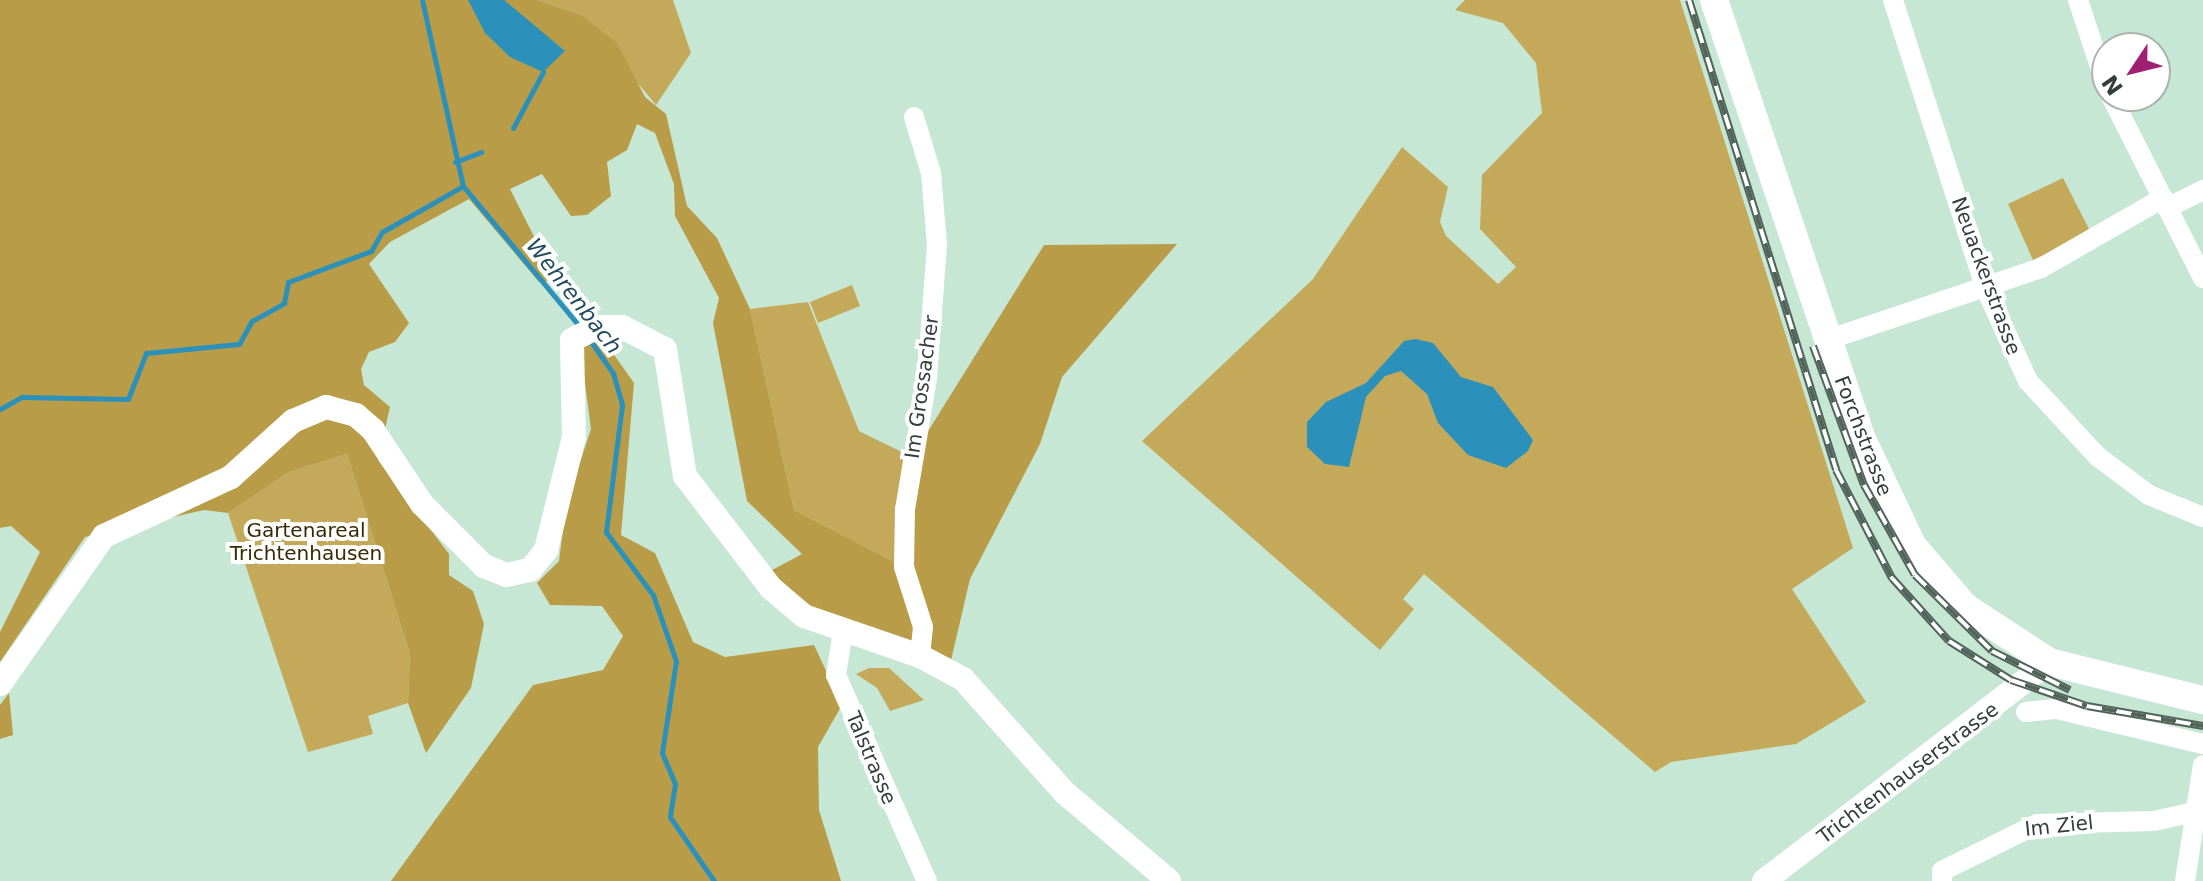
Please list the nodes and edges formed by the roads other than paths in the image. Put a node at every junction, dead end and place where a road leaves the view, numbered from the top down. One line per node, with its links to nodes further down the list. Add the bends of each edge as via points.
1 (1714, 0): 11 (main road, Forchstrasse)
2 (1893, 0): 10 (street, Neuackerstrasse)
3 (2078, 0): 4 (street)
4 (2091, 39)
5 (2119, 112): 8 (street)
6 (914, 117): 14 (street, Im Grossacher, via 931,173 937,245 927,378 905,509 904,567 923,627)
7 (2203, 190): 8 (street)
8 (2165, 203): 9 (street); 10 (street, via 2063,259)
9 (2203, 278)
10 (1986, 289): 11 (street); 12 (street, Neuackerstrasse, via 2011,352 2060,422 2149,495)
11 (1827, 340): 15 (main road, Forchstrasse, via 1877,477 1912,545 1965,607)
12 (2203, 517)
13 (843, 631): 14 (street); 16 (street, via 804,616 771,588 685,476 665,349 639,331 588,330 570,351 574,437 546,550 530,570 506,575 484,566 422,504 373,430 356,415 326,407 293,421 231,477 104,536); 23 (street, Talstrasse, via 836,675)
14 (920, 656): 24 (street, via 963,679 1065,793)
15 (2049, 662): 17 (main road, Forchstrasse); 25 (street, Trichtenhauserstrasse)
16 (0, 684)
17 (2203, 700)
18 (2026, 712): 19 (street, via 2057,709)
19 (2203, 744)
20 (2203, 765): 21 (street)
21 (2199, 810): 22 (street, Im Ziel, via 2154,821 2037,824); 26 (street)
22 (1942, 876)
23 (927, 881)
24 (1169, 881)
25 (1764, 881)
26 (2185, 881)

